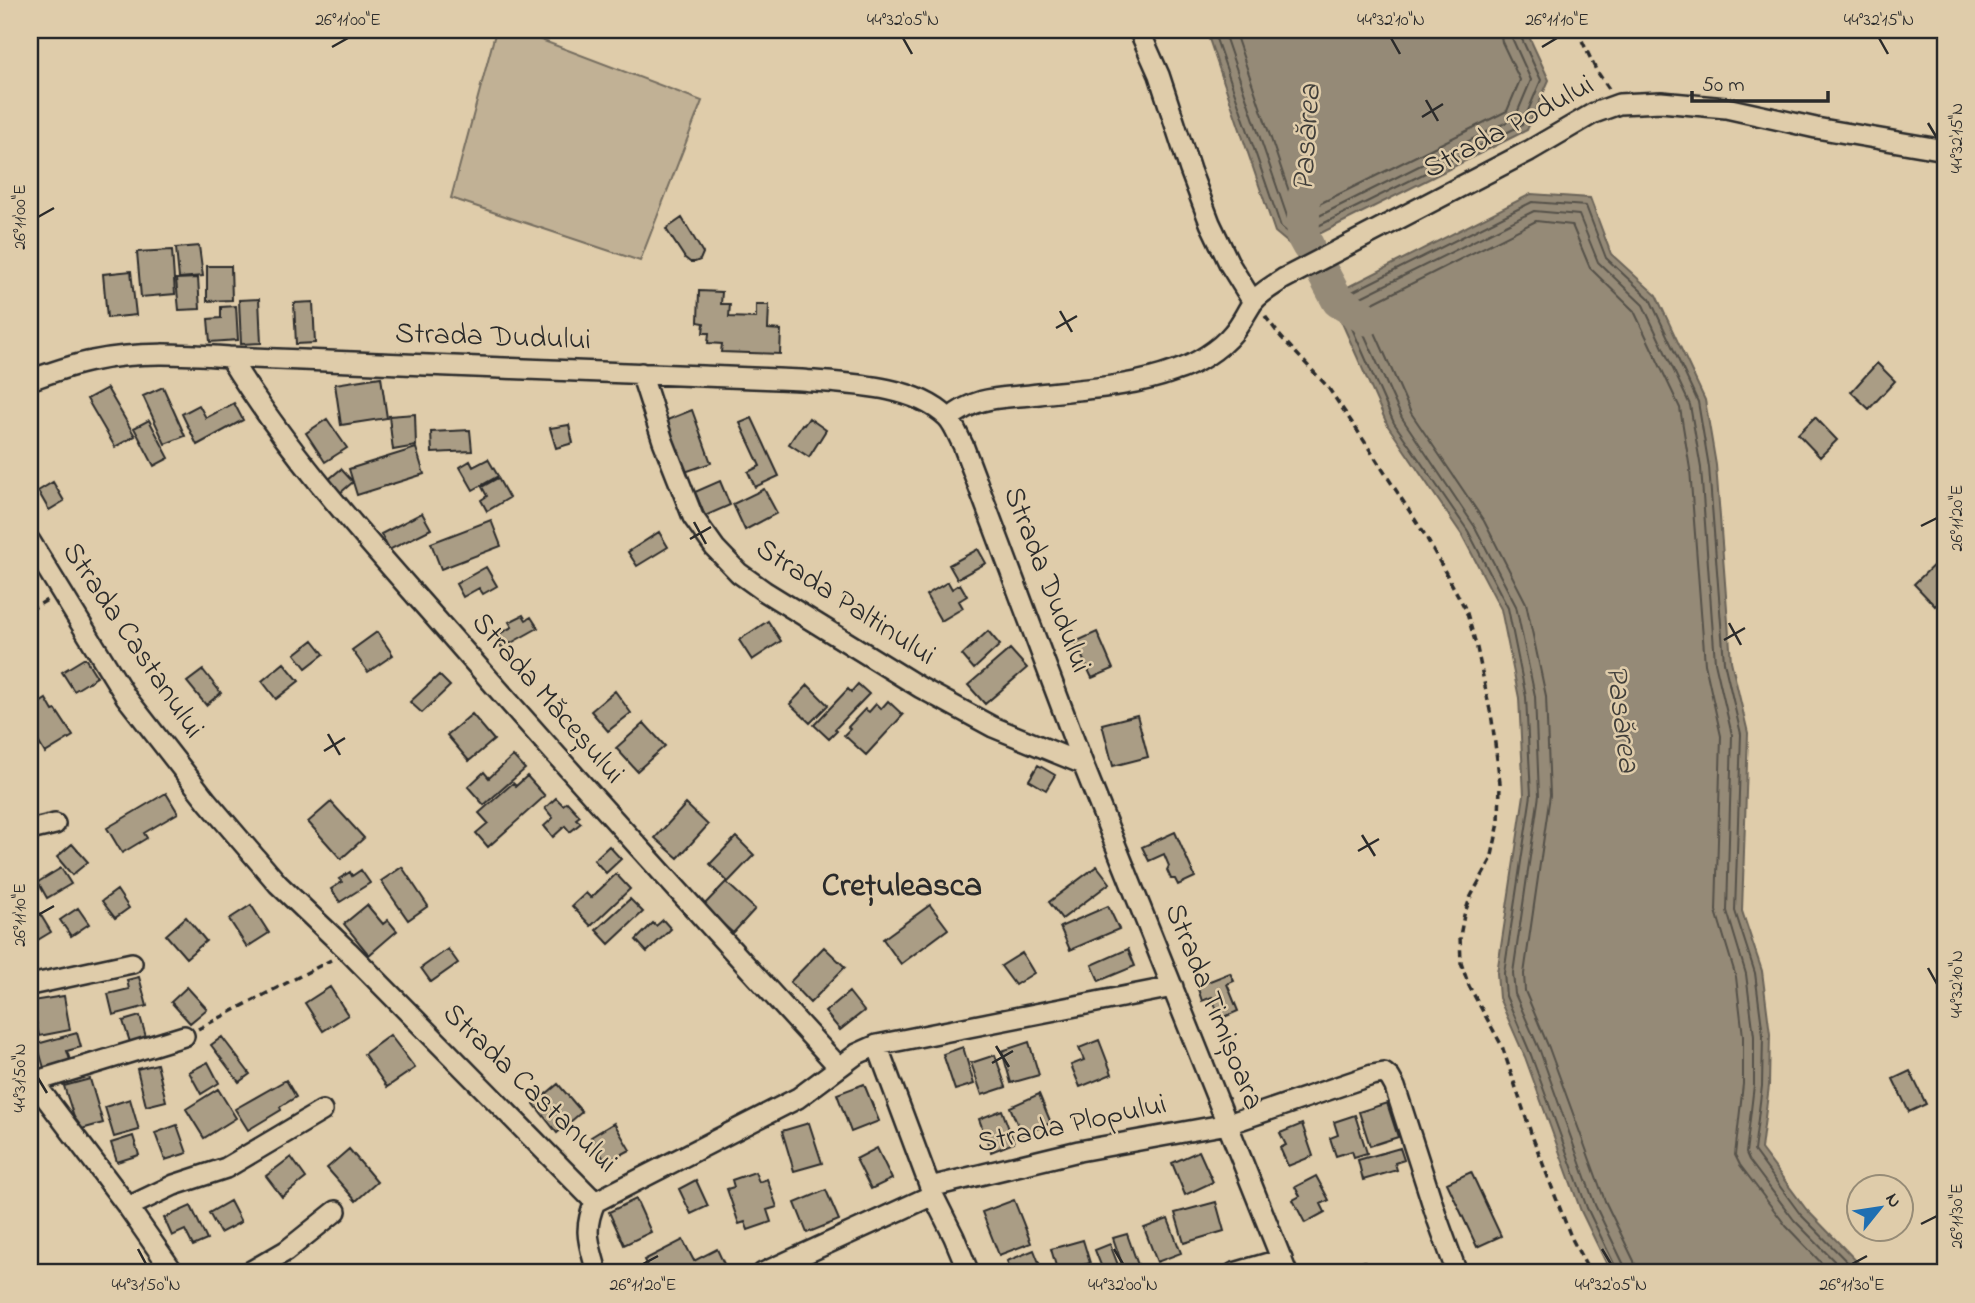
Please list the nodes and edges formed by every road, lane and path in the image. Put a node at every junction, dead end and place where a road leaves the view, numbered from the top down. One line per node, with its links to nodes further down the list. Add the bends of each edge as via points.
1 (1139, 30): 5 (street, via 1210,223)
2 (1577, 30): 3 (path)
3 (1619, 104): 4 (street, Strada Podului, via 1661,102 1726,108); 5 (street, Strada Podului, via 1594,113 1283,279)
4 (1945, 150)
5 (1253, 302): 9 (street, via 1231,335 1177,371 1120,385 974,402); 36 (path, via 1350,419 1466,610 1492,720 1500,783 1499,823 1491,860 1464,915 1461,963 1468,986 1502,1046 1571,1237)
6 (229, 357): 7 (street, Strada Dudului); 8 (street, Strada Dudului, via 130,355 93,360); 20 (street, Strada Măceșului, via 275,425 366,538 591,796)
7 (641, 373): 9 (street, Strada Dudului, via 889,389 933,406); 11 (street, Strada Paltinului, via 693,517 738,573 920,688 993,727)
8 (30, 380)
9 (948, 419): 11 (street, Strada Dudului, via 963,445)
10 (30, 541): 14 (street, Strada Castanului, via 125,697 278,884)
11 (1083, 764): 17 (street, Strada Timișoara)
12 (55, 824): 13 (street)
13 (30, 830)
14 (348, 951): 18 (path); 25 (street, Strada Castanului)
15 (132, 963): 16 (street)
16 (30, 985)
17 (1173, 987): 19 (street, Strada Castanului); 23 (street, Strada Timișoara)
18 (184, 1036): 21 (street)
19 (877, 1045): 20 (street, Strada Castanului); 24 (street)
20 (838, 1066): 25 (street, Strada Castanului, via 798,1098)
21 (32, 1079): 26 (street)
22 (322, 1111): 26 (street, via 226,1168)
23 (1228, 1124): 24 (street, Strada Plopului, via 1079,1151); 28 (street, Strada Timișoara); 35 (street, Strada Plopului, via 1384,1073 1395,1087)
24 (932, 1191): 32 (street, Strada Plopului); 33 (street)
25 (595, 1202): 31 (street, via 587,1232)
26 (128, 1207): 29 (street)
27 (336, 1211): 30 (street, via 286,1251)
28 (1284, 1266): 34 (street)
29 (174, 1273)
30 (248, 1273)
31 (597, 1273)
32 (763, 1273)
33 (969, 1273)
34 (1234, 1273)
35 (1458, 1273)
36 (1590, 1273)

